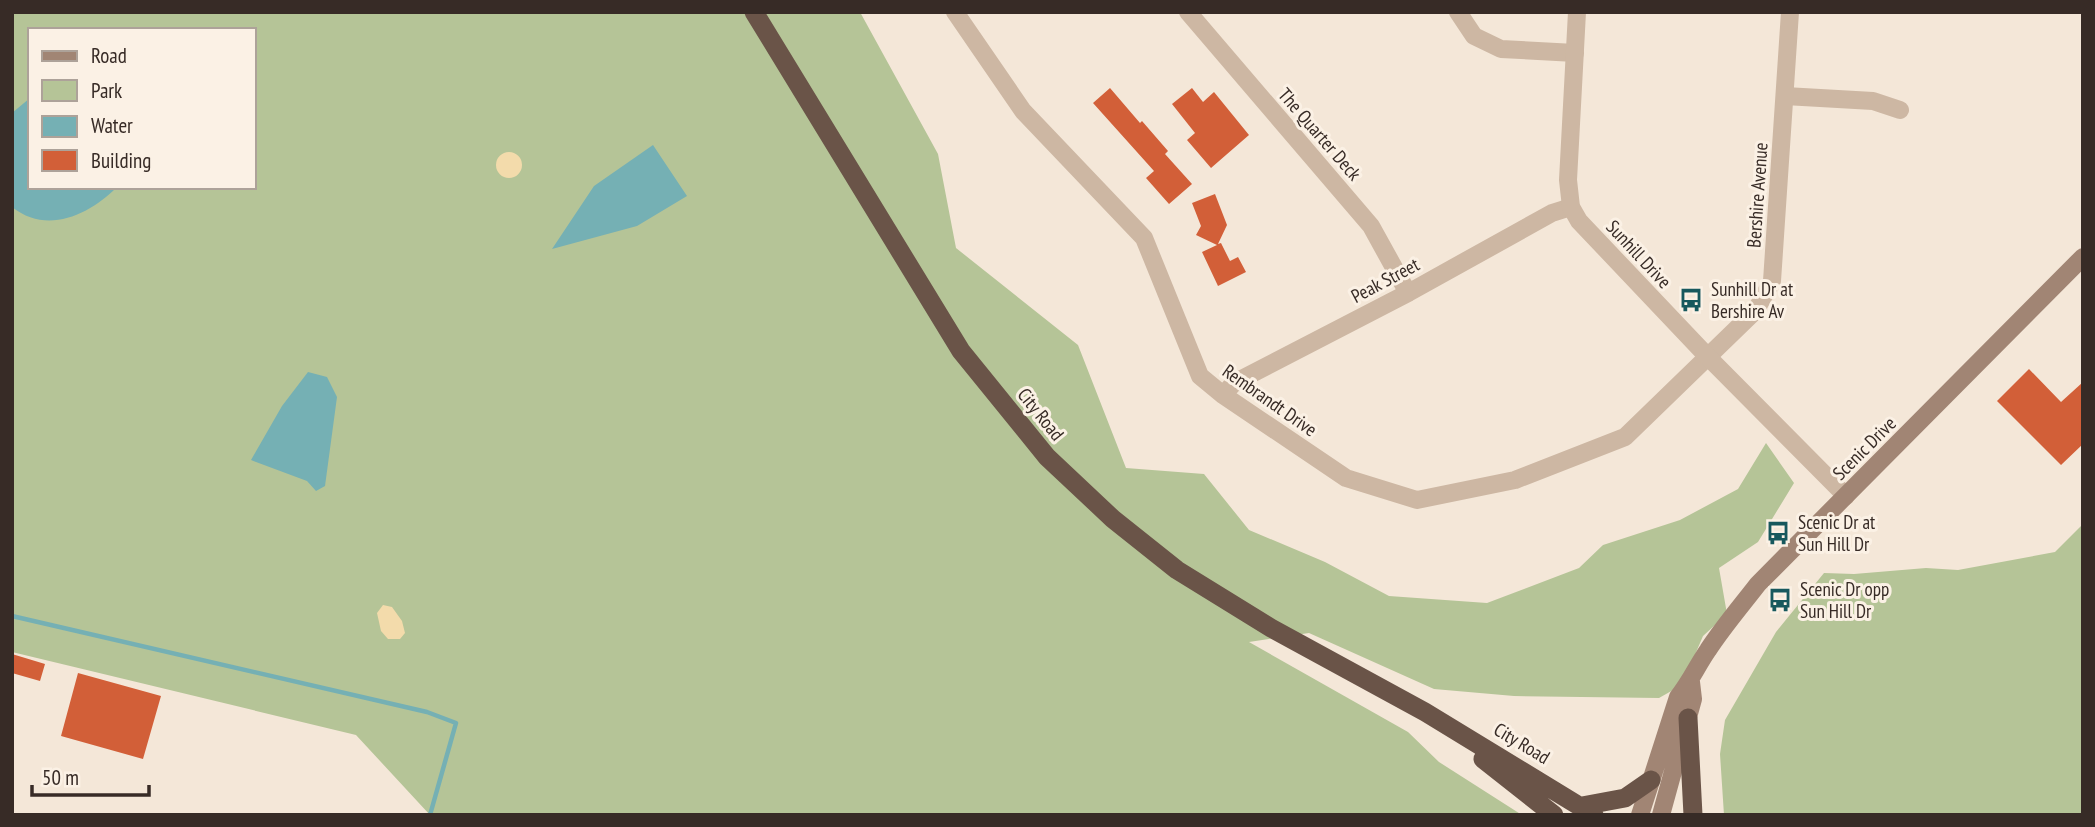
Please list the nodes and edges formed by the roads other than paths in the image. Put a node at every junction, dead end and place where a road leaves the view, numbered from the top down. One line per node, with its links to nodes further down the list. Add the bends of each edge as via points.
1 (754, 12): 17 (highway, City Road, via 961,351 1047,457 1177,570 1271,628)
2 (955, 12): 14 (street, Rembrandt Drive, via 1023,111 1143,239 1200,376)
3 (1188, 12): 12 (street, The Quarter Deck, via 1371,226)
4 (1458, 12): 7 (street, via 1474,36 1501,49)
5 (1577, 12): 7 (street)
6 (1790, 12): 8 (street, Bershire Avenue)
7 (1575, 53): 10 (street, via 1568,180)
8 (1785, 96): 9 (street, via 1873,101); 13 (street, Bershire Avenue, via 1772,281 1756,310)
9 (1900, 110)
10 (1571, 207): 12 (street, Peak Street, via 1552,213); 13 (street, Sunhill Drive, via 1579,221)
11 (2083, 257): 15 (main road, Scenic Drive)
12 (1408, 293): 14 (street, Peak Street, via 1234,383)
13 (1708, 357): 14 (street, Rembrandt Drive, via 1625,437 1515,480 1417,500 1346,478); 15 (street, Sunhill Drive)
14 (1223, 395)
15 (1846, 496): 16 (main road, Scenic Drive, via 1758,584 1719,634)
16 (1691, 682): 18 (main road, Scenic Drive); 19 (main road, Scenic Drive, via 1678,697)
17 (1425, 712): 20 (highway, City Road); 21 (highway, City Road)
18 (1688, 718): 23 (main road, Scenic Drive); 24 (highway)
19 (1651, 780): 20 (highway, via 1625,798); 22 (main road, Scenic Drive)
20 (1588, 810)
21 (1554, 815)
22 (1640, 815)
23 (1661, 815)
24 (1693, 815)

